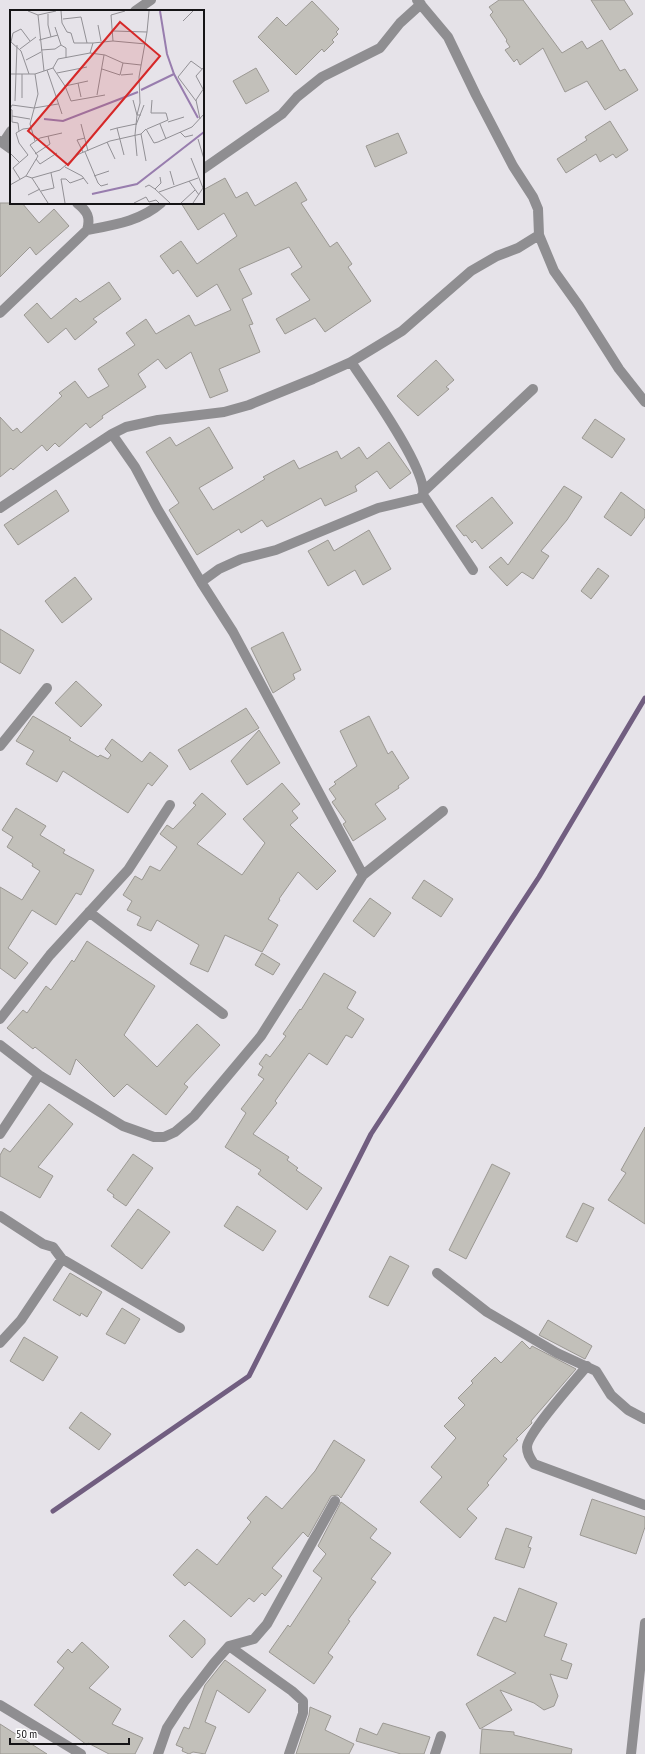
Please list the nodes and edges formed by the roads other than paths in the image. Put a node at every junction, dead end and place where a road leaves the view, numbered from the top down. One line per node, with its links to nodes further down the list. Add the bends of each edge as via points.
1 (151, 0): 3 (street)
2 (419, 2): 6 (street, via 380,48 322,77 297,96 282,114); 10 (street, via 448,38 476,95 533,197 538,209)
3 (136, 10)
4 (10, 133): 5 (street)
5 (5, 144)
6 (204, 168)
7 (78, 204): 9 (street, via 86,210 90,221)
8 (160, 204): 9 (street, via 144,215 120,224)
9 (87, 230): 11 (street)
10 (540, 235): 12 (street, via 471,271 402,331); 14 (street, via 554,271 619,369)
11 (0, 313)
12 (350, 362): 15 (street, via 249,405 224,412 158,420 126,427); 16 (street, via 377,398 413,461)
13 (533, 389): 16 (street)
14 (645, 402)
15 (112, 434): 17 (street); 19 (street, via 135,467)
16 (423, 493): 18 (street); 19 (street, via 420,498 378,508 276,550 241,559 219,569)
17 (0, 508)
18 (472, 570)
19 (200, 582): 24 (street, via 233,632)
20 (47, 688): 21 (street)
21 (0, 746)
22 (170, 805): 25 (street, via 128,870)
23 (443, 811): 24 (street)
24 (363, 875): 29 (street, via 261,1036 194,1116 175,1132 154,1137 123,1126)
25 (89, 912): 26 (street); 27 (street, via 50,955)
26 (223, 1014)
27 (0, 1019)
28 (0, 1045): 29 (street)
29 (39, 1076): 30 (street)
30 (0, 1134)
31 (0, 1216): 32 (street, via 43,1244 53,1247)
32 (62, 1259): 34 (street); 35 (street, via 21,1320)
33 (437, 1273): 36 (street, via 487,1312 557,1353)
34 (180, 1328)
35 (0, 1343)
36 (587, 1366): 37 (street, via 596,1371 611,1395 628,1410); 39 (street, via 534,1432 527,1445 528,1456 534,1464)
37 (645, 1419)
38 (335, 1501): 41 (street, via 267,1624 254,1639)
39 (645, 1505)
40 (645, 1623): 48 (street)
41 (229, 1646): 45 (street, via 184,1702 167,1728); 46 (street, via 303,1701 303,1714)
42 (2, 1708): 44 (street)
43 (441, 1736): 47 (street)
44 (81, 1754)
45 (158, 1754)
46 (288, 1754)
47 (435, 1754)
48 (631, 1754)

